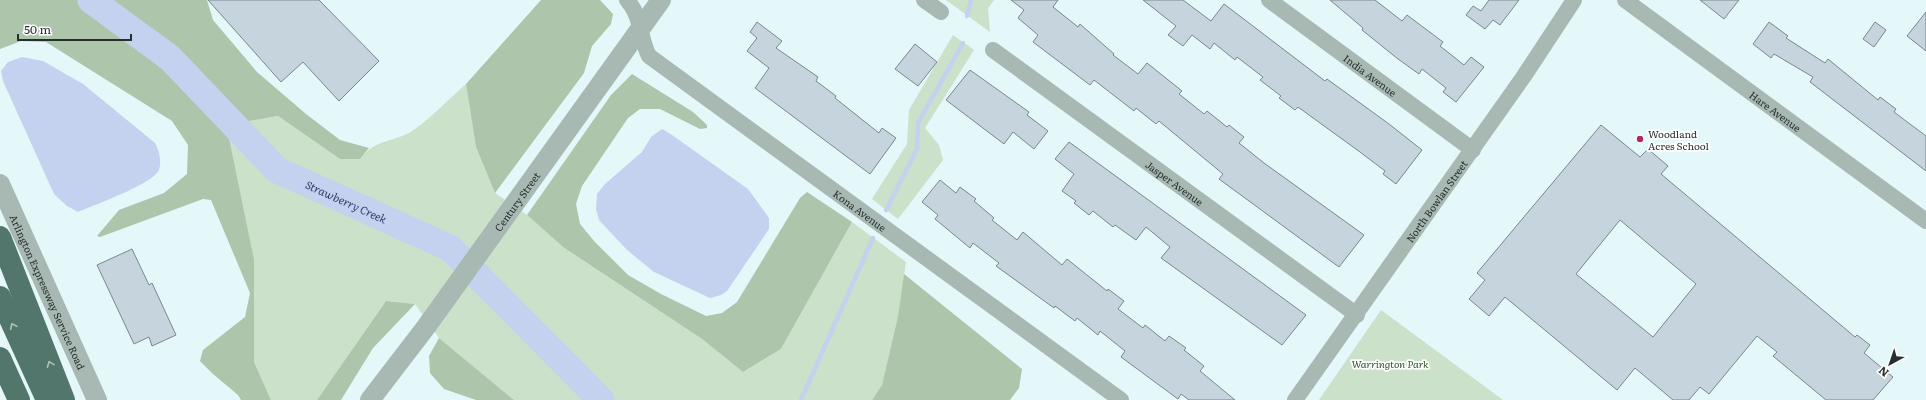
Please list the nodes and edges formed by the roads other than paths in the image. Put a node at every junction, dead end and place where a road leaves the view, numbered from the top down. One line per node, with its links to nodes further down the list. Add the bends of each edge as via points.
1 (627, 0): 8 (street, Kona Avenue, via 635,8)
2 (661, 0): 8 (street, Century Street)
3 (924, 0): 7 (street)
4 (1269, 0): 10 (street, India Avenue)
5 (1574, 0): 10 (street, North Bowlan Street)
6 (1625, 0): 12 (street, Hare Avenue)
7 (941, 12)
8 (641, 27): 23 (street, Century Street, via 426,327); 24 (street, Kona Avenue, via 642,43 649,56)
9 (993, 50): 15 (street, Jasper Avenue)
10 (1473, 150): 15 (street, North Bowlan Street)
11 (0, 184): 22 (street, Arlington Expressway Service Road)
12 (1926, 221)
13 (0, 237): 21 (highway, one-way to 13)
14 (0, 297): 20 (highway, one-way to 14)
15 (1357, 315): 25 (street, North Bowlan Street)
16 (0, 358): 19 (highway)
17 (0, 384): 18 (highway)
18 (8, 400)
19 (19, 400)
20 (47, 400)
21 (64, 400)
22 (97, 400)
23 (370, 400)
24 (1121, 400)
25 (1295, 400)

